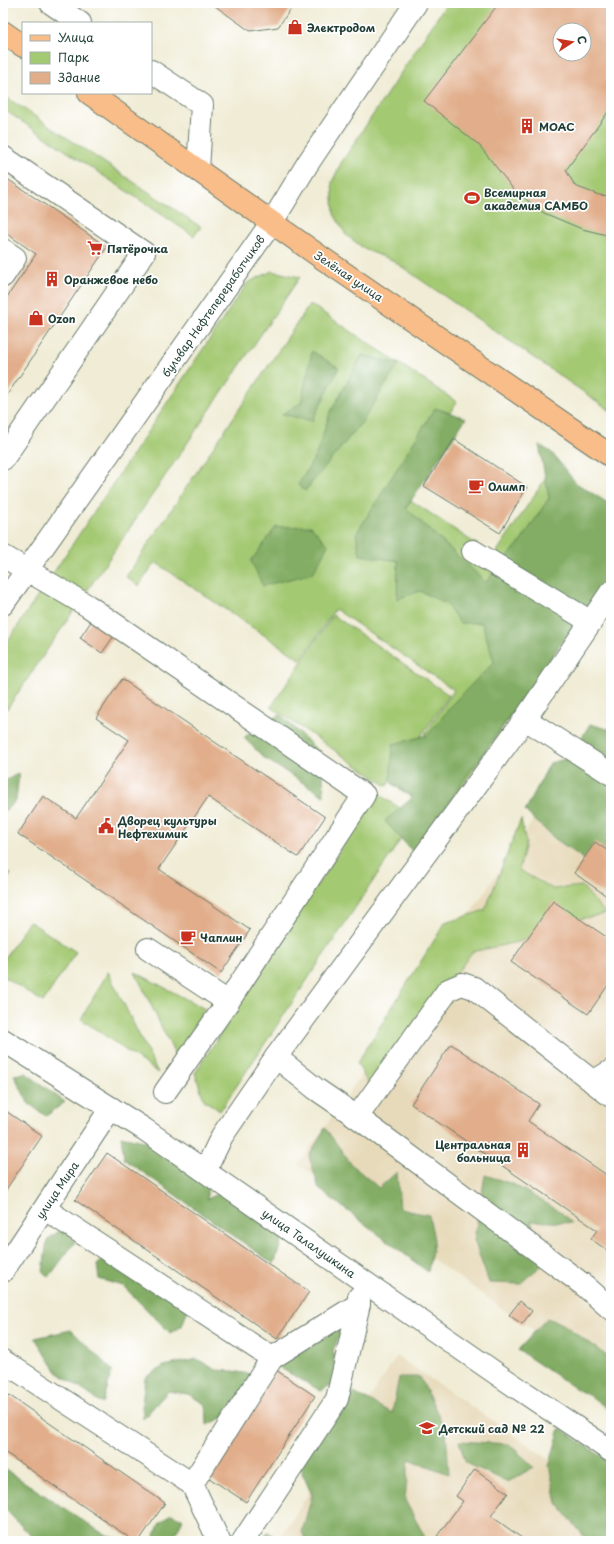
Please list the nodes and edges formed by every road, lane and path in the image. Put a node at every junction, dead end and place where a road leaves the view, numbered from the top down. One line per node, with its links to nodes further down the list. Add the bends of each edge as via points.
1 (51, 3): 3 (street)
2 (416, 3): 10 (street, бульвар Нефтепереработчиков, via 308,163)
3 (79, 22)
4 (3, 32): 5 (main road)
5 (22, 45)
6 (152, 72): 9 (street, via 202,105)
7 (90, 94): 9 (main road, Зелёная улица)
8 (3, 157): 14 (street, via 144,253)
9 (198, 170): 10 (main road, Зелёная улица)
10 (272, 222): 13 (main road, Зелёная улица); 17 (street, бульвар Нефтепереработчиков)
11 (3, 250): 12 (street, via 15,258)
12 (3, 276)
13 (611, 456)
14 (3, 459)
15 (473, 551): 20 (street)
16 (3, 556): 17 (street)
17 (27, 570): 19 (street, бульвар Нефтепереработчиков); 24 (street, via 88,606 364,795)
18 (611, 592): 20 (street)
19 (3, 604)
20 (591, 622): 21 (street)
21 (525, 719): 22 (street); 26 (street)
22 (611, 774)
23 (148, 949): 24 (street)
24 (228, 1002): 28 (street)
25 (3, 1040): 30 (street, улица Талалушкина)
26 (276, 1057): 31 (street); 32 (street, via 222,1136)
27 (602, 1077): 29 (street); 31 (street, via 474,988 462,984 448,990)
28 (165, 1092)
29 (611, 1096)
30 (111, 1108): 32 (street, улица Талалушкина); 33 (street, улица Мира)
31 (357, 1117): 37 (street, via 585,1286)
32 (205, 1170): 35 (street, улица Талалушкина)
33 (45, 1209): 34 (street, улица Мира); 38 (street)
34 (3, 1271)
35 (360, 1278): 36 (street); 40 (street, улица Талалушкина)
36 (359, 1304): 38 (street); 43 (street, via 336,1399)
37 (611, 1309)
38 (272, 1358): 41 (street)
39 (3, 1362): 41 (street)
40 (611, 1451)
41 (192, 1484): 42 (street)
42 (219, 1541)
43 (243, 1541)

